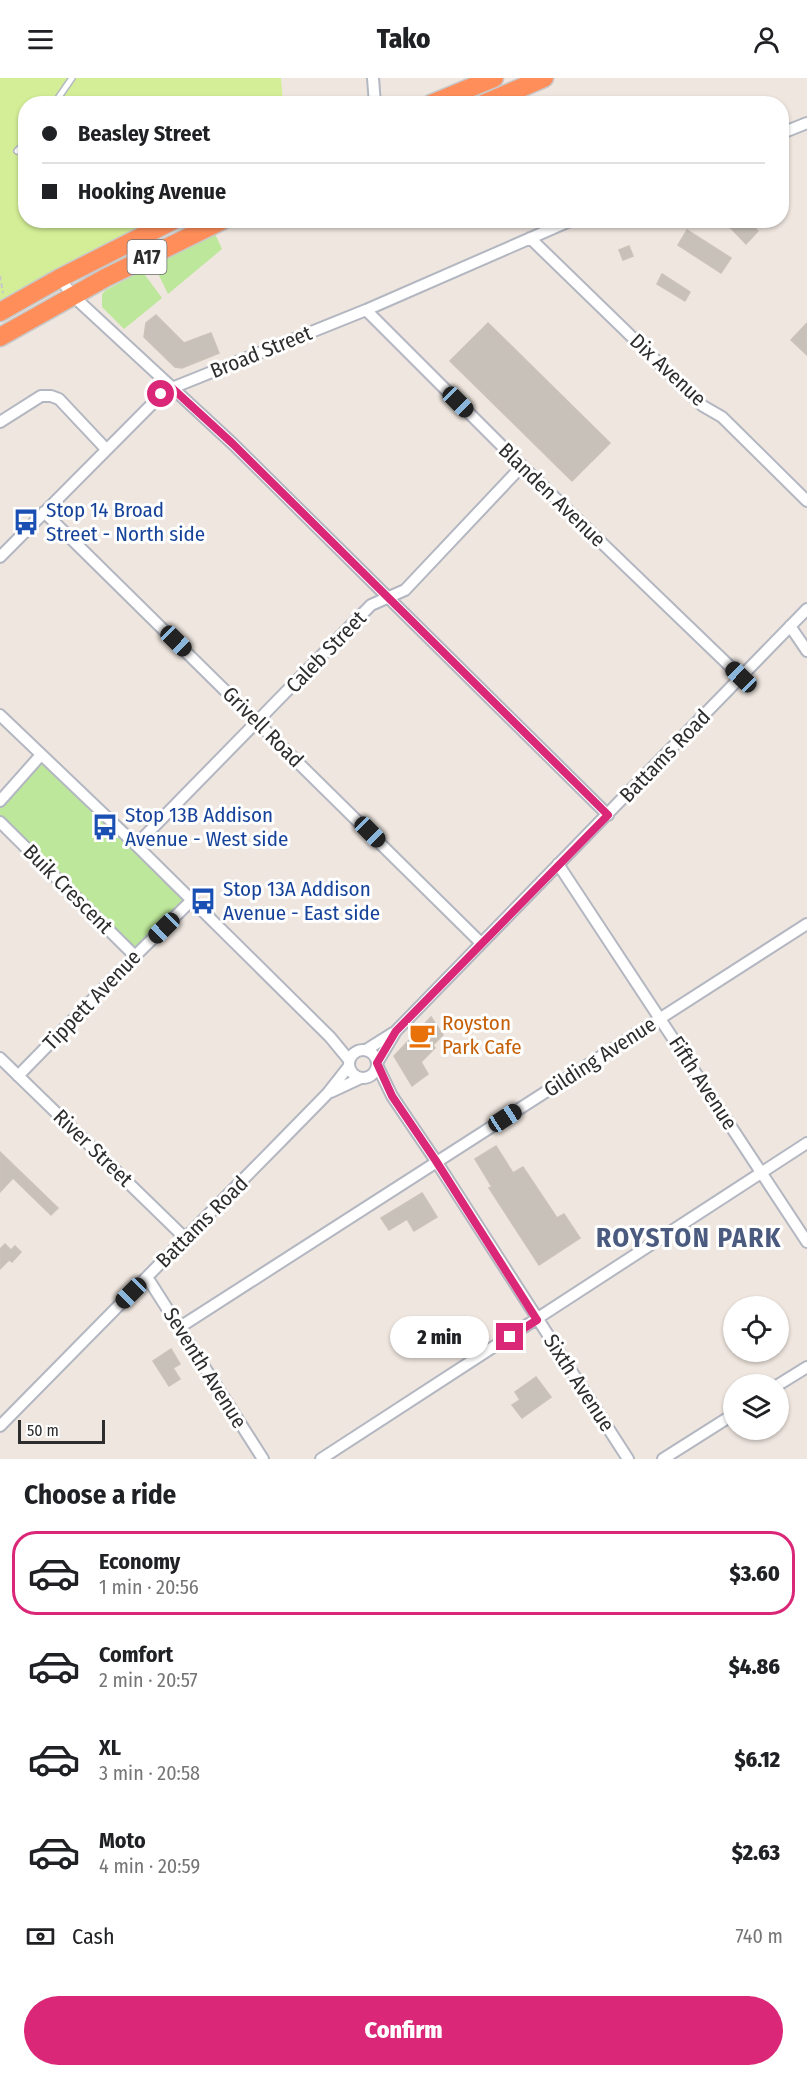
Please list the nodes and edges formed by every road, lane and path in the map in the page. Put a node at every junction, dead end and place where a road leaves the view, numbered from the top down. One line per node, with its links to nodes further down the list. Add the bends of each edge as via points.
1 (72, 78): 5 (lane)
2 (373, 78): 6 (street)
3 (494, 78): 7 (highway)
4 (544, 78): 8 (highway)
5 (60, 96)
6 (374, 96)
7 (450, 96)
8 (502, 96)
9 (807, 123): 10 (street)
10 (789, 130)
11 (158, 228): 15 (highway, A17)
12 (206, 228): 16 (highway, A17)
13 (553, 228): 14 (street, Broad Street)
14 (530, 238): 22 (street, Broad Street); 28 (street, Dix Avenue)
15 (115, 250): 16 (highway); 18 (highway, A17); 19 (highway)
16 (146, 257): 19 (highway, A17)
17 (0, 276): 21 (path)
18 (60, 278): 20 (street); 21 (highway, A17)
19 (105, 278): 20 (highway, A17)
20 (72, 295): 23 (highway, A17); 24 (street)
21 (5, 309)
22 (366, 310): 24 (street, Broad Street); 27 (street, Blanden Avenue)
23 (0, 338)
24 (172, 388): 26 (street, Broad Street, via 161,394); 31 (street)
25 (0, 422): 26 (street, via 41,396 51,396 59,399)
26 (106, 449): 29 (street, Broad Street)
27 (522, 466): 31 (street, Caleb Street, via 405,590); 35 (street, Blanden Avenue)
28 (807, 501)
29 (44, 512): 30 (street, Broad Street); 37 (street, Grivell Road)
30 (0, 557)
31 (388, 597): 37 (street, Caleb Street, via 371,605); 40 (street)
32 (807, 609): 33 (street, Battams Road)
33 (790, 626): 34 (street); 35 (street, Battams Road)
34 (807, 651)
35 (741, 677): 40 (street, Battams Road)
36 (0, 715): 38 (street)
37 (258, 722): 42 (street, Caleb Street); 46 (street, Grivell Road)
38 (40, 756): 39 (street); 42 (street)
39 (0, 801)
40 (608, 815): 43 (street, Battams Road)
41 (0, 822): 47 (street, Buik Crescent)
42 (136, 845): 44 (street)
43 (558, 864): 46 (street, Battams Road); 48 (street, Fifth Avenue)
44 (192, 900): 47 (street, Tippett Avenue); 50 (street)
45 (807, 924): 48 (street, Gilding Avenue)
46 (481, 943): 49 (street, Battams Road)
47 (135, 956): 53 (street, Tippett Avenue)
48 (661, 1018): 58 (street, Gilding Avenue); 59 (street, Fifth Avenue)
49 (396, 1031): 50 (street, Battams Road); 52 (street, Battams Road)
50 (355, 1057): 52 (street, via 374,1054); 54 (street, via 353,1075); 55 (street, Battams Road)
51 (0, 1058): 53 (street, River Street)
52 (377, 1064): 54 (street, via 372,1075); 56 (street, Sixth Avenue)
53 (18, 1076): 60 (street, River Street)
54 (364, 1078): 55 (street, Battams Road); 56 (street, Sixth Avenue)
55 (327, 1094): 60 (street, Battams Road)
56 (392, 1096): 58 (street, Sixth Avenue)
57 (807, 1143): 59 (street)
58 (436, 1161): 63 (street, Sixth Avenue); 64 (street, Gilding Avenue)
59 (763, 1172): 61 (street, Fifth Avenue); 63 (street)
60 (185, 1238): 62 (street, Battams Road)
61 (807, 1242)
62 (147, 1277): 64 (street, Seventh Avenue); 68 (street, Battams Road)
63 (537, 1320): 70 (street); 71 (street, Sixth Avenue)
64 (180, 1327): 69 (street, Seventh Avenue)
65 (807, 1367): 66 (street)
66 (789, 1378)
67 (723, 1421): 72 (street)
68 (0, 1426)
69 (263, 1459)
70 (321, 1459)
71 (628, 1459)
72 (663, 1459)

